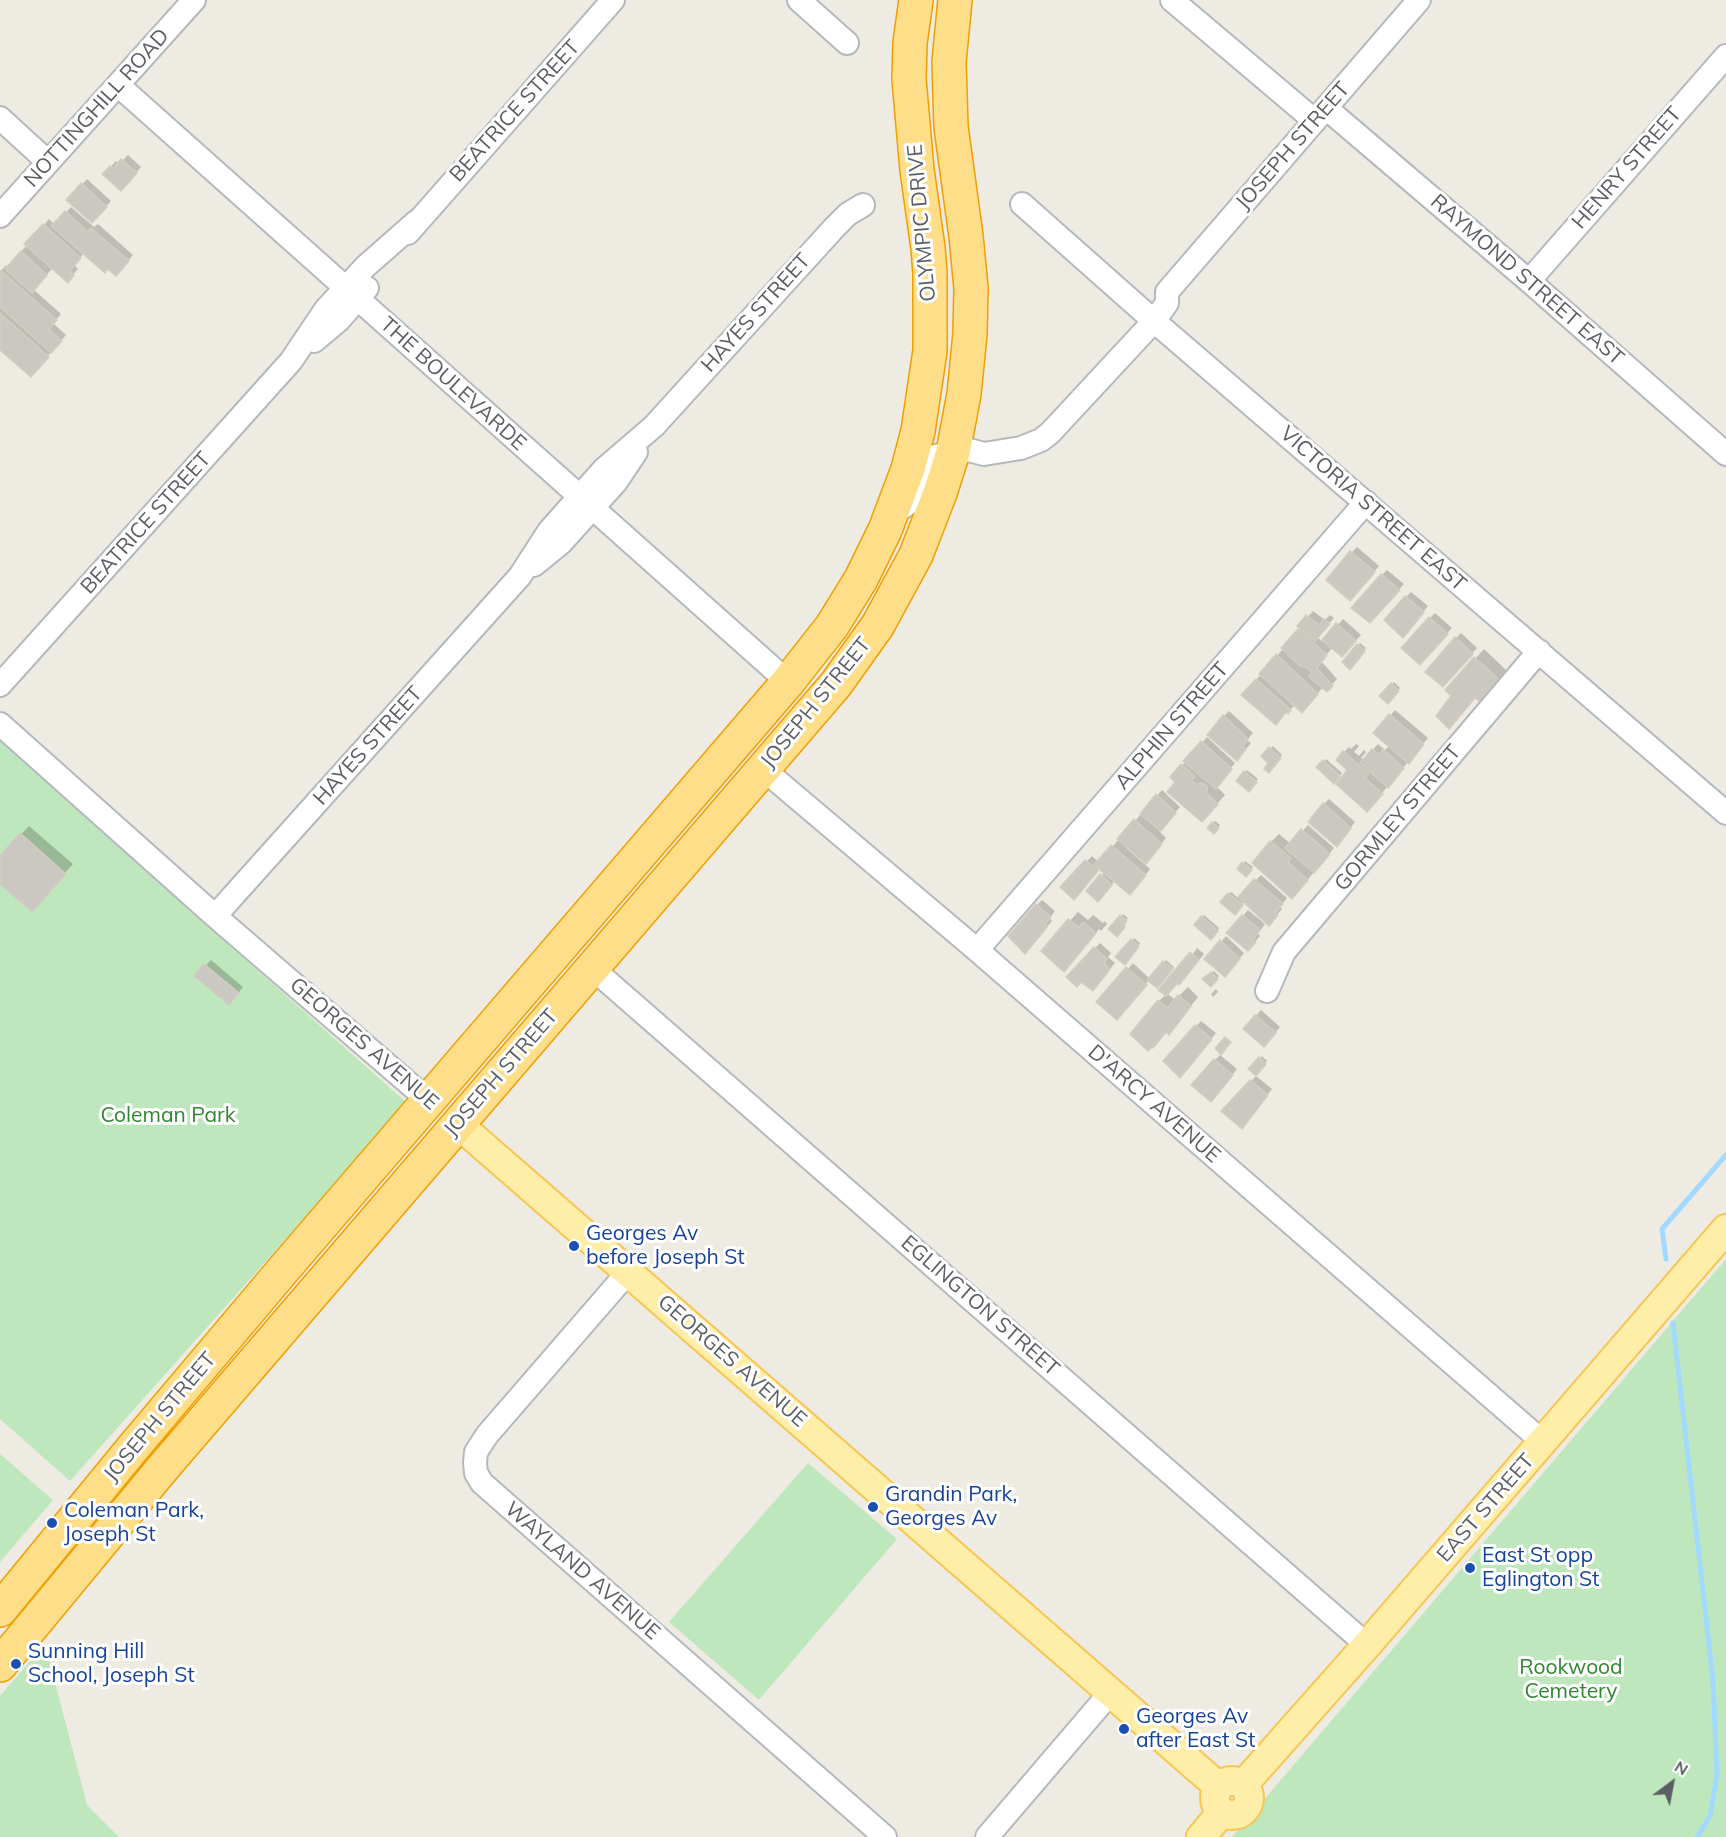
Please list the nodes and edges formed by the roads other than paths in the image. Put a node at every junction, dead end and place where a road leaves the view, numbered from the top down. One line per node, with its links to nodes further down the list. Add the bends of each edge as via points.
1 (194, 0): 10 (street, NOTTINGHILL ROAD)
2 (613, 0): 18 (street, BEATRICE STREET, via 416,222 366,266)
3 (799, 0): 8 (street)
4 (916, 0): 24 (highway, OLYMPIC DRIVE, via 909,79 930,273 930,351 918,431)
5 (955, 0): 20 (highway, OLYMPIC DRIVE, via 949,103 971,288)
6 (1172, 0): 11 (street, RAYMOND STREET EAST)
7 (1419, 0): 11 (street, JOSEPH STREET)
8 (847, 43)
9 (1726, 56): 17 (street, HENRY STREET)
10 (118, 85): 13 (street, NOTTINGHILL ROAD); 18 (street, THE BOULEVARDE)
11 (1320, 115): 17 (street, RAYMOND STREET EAST); 19 (street, JOSEPH STREET, via 1167,292 1167,303)
12 (0, 118): 13 (street)
13 (48, 162): 16 (street, NOTTINGHILL ROAD)
14 (1022, 204): 19 (street, VICTORIA STREET EAST)
15 (863, 205): 22 (street, HAYES STREET, via 834,228 654,426 604,470)
16 (0, 216)
17 (1529, 281): 21 (street, RAYMOND STREET EAST)
18 (352, 294): 22 (street, THE BOULEVARDE); 27 (street, BEATRICE STREET, via 326,309 291,361)
19 (1148, 315): 20 (street, JOSEPH STREET, via 1041,440 1003,452); 23 (street, VICTORIA STREET EAST)
20 (961, 451): 24 (street, JOSEPH STREET, via 935,456 912,501); 29 (highway, JOSEPH STREET, via 905,577 878,625 836,684)
21 (1726, 454)
22 (586, 502): 26 (street, THE BOULEVARDE); 31 (street, HAYES STREET, via 549,531 520,576)
23 (1366, 502): 25 (street, VICTORIA STREET EAST); 32 (street, ALPHIN STREET)
24 (892, 514): 26 (highway, JOSEPH STREET, via 861,579 832,626)
25 (1539, 651): 30 (street, VICTORIA STREET EAST); 34 (street, GORMLEY STREET, via 1284,952)
26 (788, 682): 35 (highway, JOSEPH STREET)
27 (0, 686)
28 (0, 724): 31 (street, GEORGES AVENUE)
29 (764, 769): 32 (street, D'ARCY AVENUE); 33 (highway, JOSEPH STREET)
30 (1726, 813)
31 (215, 916): 35 (street, GEORGES AVENUE)
32 (977, 950): 39 (street, D'ARCY AVENUE)
33 (592, 968): 36 (highway, JOSEPH STREET); 41 (street, EGLINGTON STREET)
34 (1266, 991)
35 (429, 1100): 36 (highway, GEORGES AVENUE); 40 (highway, JOSEPH STREET)
36 (458, 1124): 38 (main road, GEORGES AVENUE); 42 (highway, JOSEPH STREET)
37 (1726, 1229): 39 (main road, EAST STREET)
38 (629, 1271): 43 (main road, GEORGES AVENUE); 45 (street, WAYLAND AVENUE, via 487,1436 476,1452 476,1473 490,1490)
39 (1543, 1442): 41 (main road, EAST STREET)
40 (0, 1610)
41 (1367, 1645): 44 (main road, EAST STREET)
42 (0, 1665)
43 (1111, 1692): 44 (main road, GEORGES AVENUE); 46 (street)
44 (1228, 1794): 47 (main road, EAST STREET)
45 (885, 1837)
46 (987, 1837)
47 (1201, 1837)

